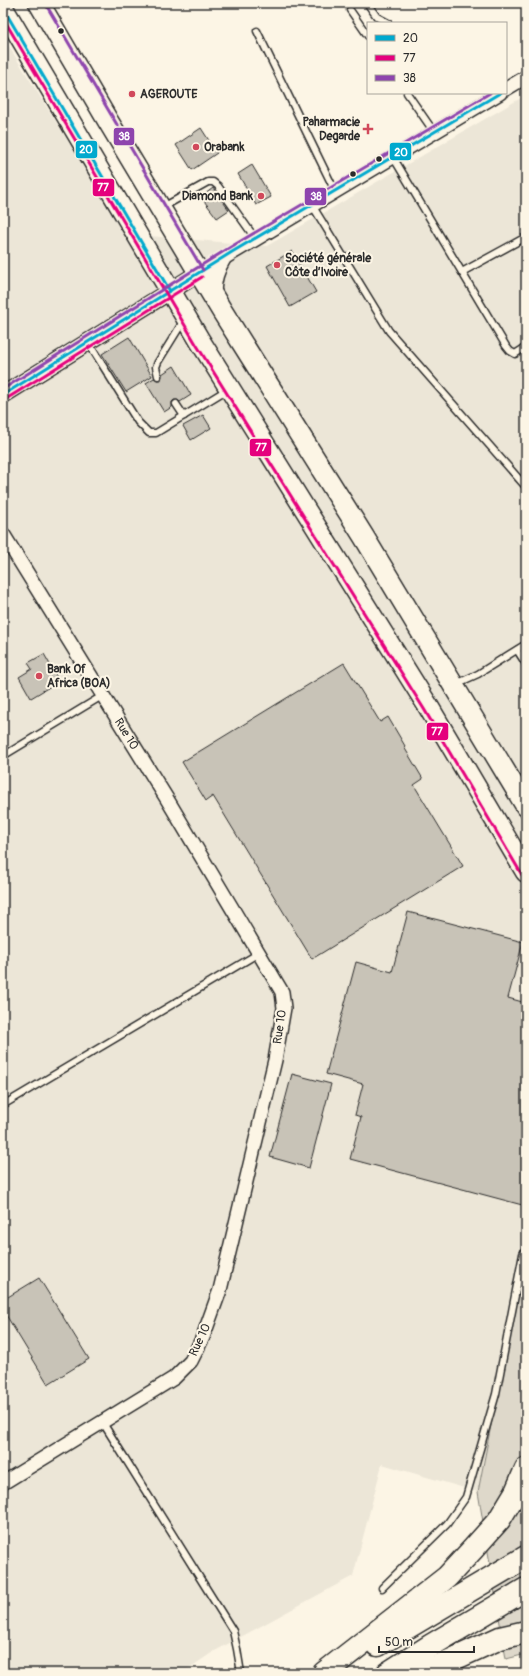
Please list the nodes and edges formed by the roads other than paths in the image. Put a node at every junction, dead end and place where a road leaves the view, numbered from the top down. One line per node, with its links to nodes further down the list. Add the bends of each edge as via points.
1 (39, 3): 16 (main road)
2 (367, 3): 5 (lane, via 377,17)
3 (3, 8): 22 (main road)
4 (350, 10): 7 (lane)
5 (386, 22)
6 (257, 31): 14 (lane)
7 (367, 35)
8 (526, 77): 9 (street)
9 (507, 88)
10 (408, 94): 12 (lane)
11 (497, 94): 12 (street)
12 (434, 132): 13 (street)
13 (393, 157): 14 (street); 20 (lane)
14 (335, 191): 15 (street)
15 (312, 205): 18 (street); 32 (lane, via 389,331)
16 (160, 209): 18 (lane, via 208,182 213,182); 21 (main road)
17 (526, 237): 20 (lane)
18 (255, 238): 19 (street)
19 (225, 257): 21 (street); 23 (street, via 215,279)
20 (462, 272): 26 (lane, via 510,351 515,354)
21 (199, 273): 22 (street); 23 (main road)
22 (170, 291): 24 (main road); 25 (street)
23 (215, 299): 37 (main road)
24 (186, 317): 27 (lane, via 158,362); 28 (main road)
25 (88, 342): 29 (street); 31 (lane, via 142,428 148,433 156,433)
26 (526, 347)
27 (158, 376)
28 (229, 388): 31 (lane); 41 (main road, via 424,699)
29 (3, 395)
30 (176, 404): 31 (lane)
31 (184, 416)
32 (526, 487)
33 (3, 534): 38 (street, Rue 10)
34 (526, 644): 35 (lane)
35 (517, 650): 36 (lane); 37 (lane, via 478,674)
36 (526, 664)
37 (454, 685): 40 (main road)
38 (102, 696): 39 (lane); 42 (street, Rue 10)
39 (3, 756)
40 (526, 806)
41 (526, 872)
42 (260, 952): 43 (lane); 45 (street, Rue 10, via 282,992 284,1008 275,1060 220,1290 203,1338 191,1361 174,1378)
43 (3, 1106)
44 (526, 1250): 49 (lane, via 522,1254 496,1394 466,1497 447,1524)
45 (104, 1423): 47 (street, Rue 10); 52 (lane, via 232,1631)
46 (526, 1469): 53 (highway, via 499,1520 447,1577)
47 (3, 1483)
48 (526, 1556): 54 (highway)
49 (382, 1588)
50 (526, 1589): 55 (highway)
51 (526, 1632): 56 (highway, via 500,1638)
52 (241, 1673)
53 (324, 1673)
54 (332, 1673)
55 (388, 1673)
56 (423, 1673)

